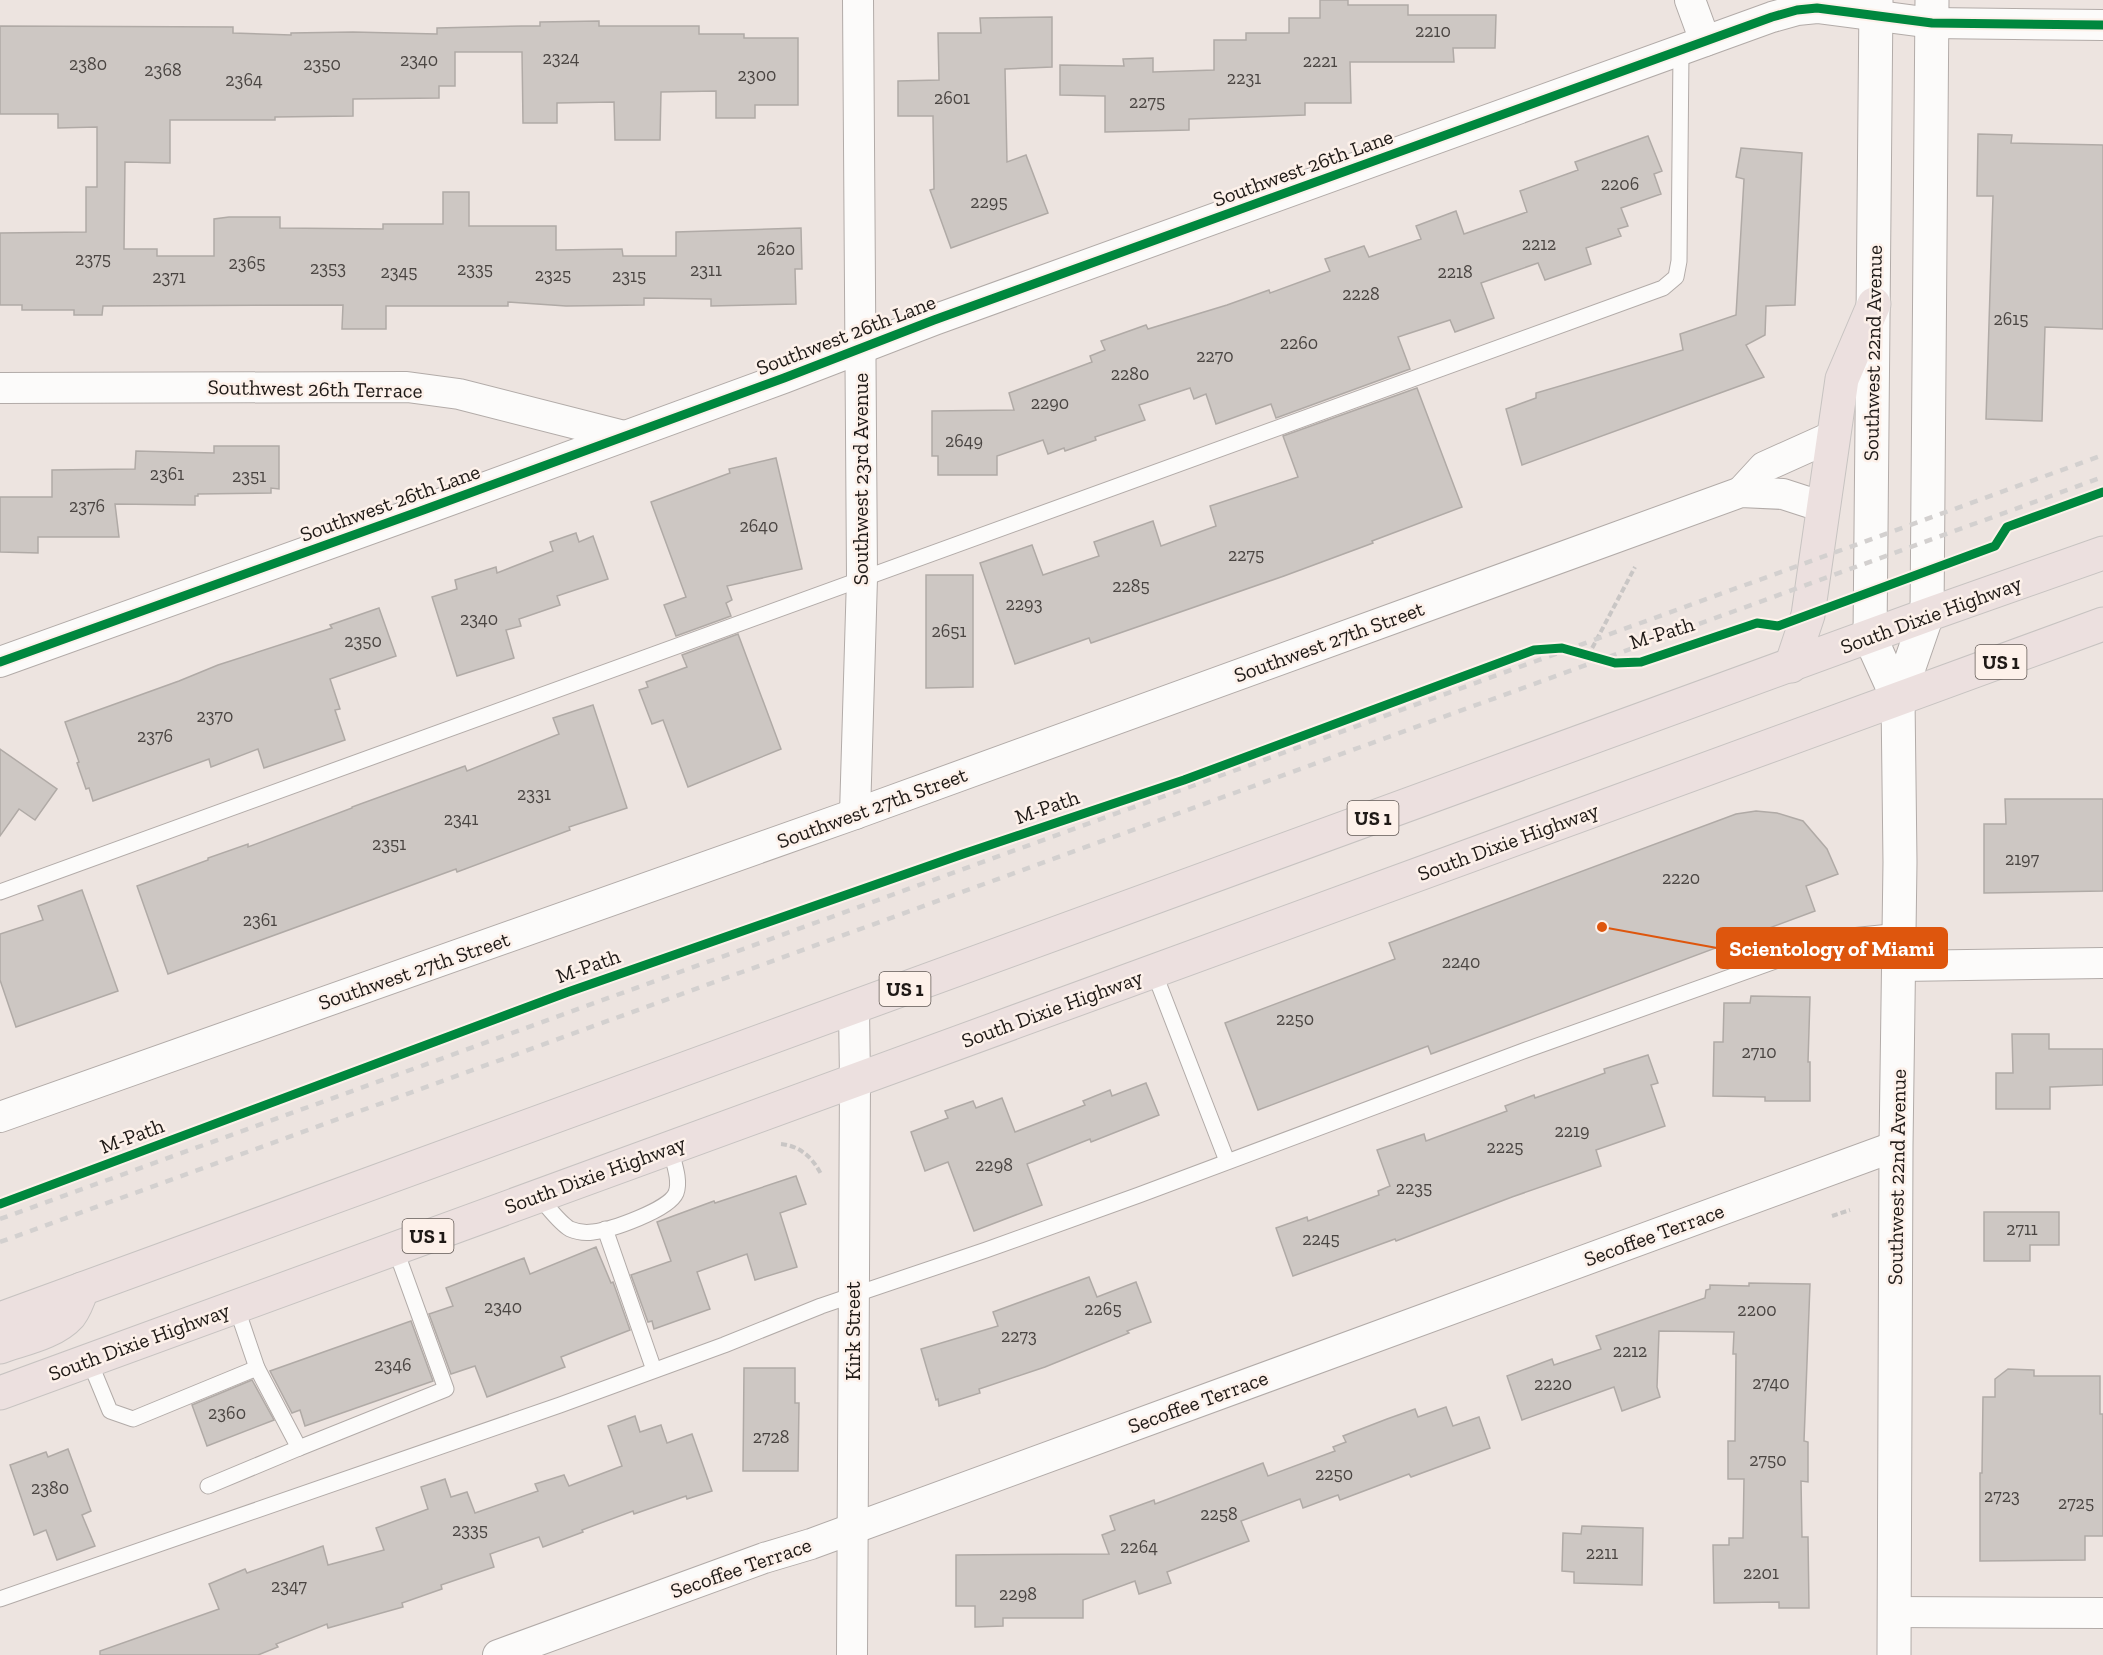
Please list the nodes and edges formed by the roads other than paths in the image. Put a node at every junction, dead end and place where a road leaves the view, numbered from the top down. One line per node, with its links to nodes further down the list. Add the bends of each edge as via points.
1 (858, 0): 8 (street, Southwest 23rd Avenue)
2 (1690, 0): 6 (street)
3 (1859, 7): 4 (street, Southwest 26th Lane); 6 (street, Southwest 26th Lane, via 1797,10); 7 (main road, Southwest 22nd Avenue)
4 (1932, 12): 5 (street, Southwest 26th Lane); 16 (main road, Southwest 22nd Avenue)
5 (2103, 25)
6 (1693, 46): 8 (street, Southwest 26th Lane); 15 (lane, via 1679,261 1676,277 1663,288)
7 (1874, 304): 11 (highway, via 1842,379); 18 (main road, Southwest 22nd Avenue)
8 (861, 347): 10 (street, Southwest 26th Lane); 15 (street, Southwest 23rd Avenue)
9 (0, 388): 10 (street, Southwest 26th Terrace, via 407,387 459,394)
10 (624, 436): 19 (street, Southwest 26th Lane)
11 (1833, 436): 12 (street, Southwest 27th Street, via 1764,467); 13 (highway)
12 (1742, 492): 13 (street, Southwest 27th Street, via 1783,494); 22 (street, Southwest 27th Street)
13 (1823, 507): 20 (highway, via 1808,615)
14 (2103, 553): 16 (highway, South Dixie Highway / US 1)
15 (862, 578): 22 (street, Southwest 23rd Avenue); 23 (lane)
16 (1927, 615): 18 (highway, South Dixie Highway / US 1); 21 (main road, Southwest 22nd Avenue)
17 (2103, 624): 21 (highway, South Dixie Highway / US 1)
18 (1870, 637): 20 (highway, South Dixie Highway / US 1); 21 (main road, Southwest 22nd Avenue)
19 (0, 662)
20 (1791, 666): 28 (highway, South Dixie Highway / US 1)
21 (1898, 699): 24 (main road, Southwest 22nd Avenue); 27 (highway, South Dixie Highway / US 1)
22 (855, 814): 30 (street, Southwest 27th Street)
23 (0, 892)
24 (1900, 931): 26 (main road, Southwest 22nd Avenue); 33 (lane, via 1851,936 1803,951)
25 (2103, 963): 26 (street)
26 (1900, 966): 31 (main road, Southwest 22nd Avenue)
27 (1154, 972): 29 (highway, South Dixie Highway / US 1); 33 (lane)
28 (854, 1008): 29 (street, Kirk Street); 37 (highway, South Dixie Highway / US 1)
29 (855, 1080): 32 (highway, South Dixie Highway / US 1); 38 (street, Kirk Street)
30 (0, 1117)
31 (1896, 1146): 48 (street, Secoffee Terrace); 50 (main road, Southwest 22nd Avenue)
32 (670, 1148): 34 (highway, South Dixie Highway / US 1); 35 (lane, via 677,1187 670,1202 652,1213)
33 (1227, 1161): 38 (lane)
34 (537, 1195): 35 (lane, via 568,1228 586,1232); 36 (highway, South Dixie Highway / US 1)
35 (605, 1229): 44 (lane)
36 (395, 1248): 39 (highway, South Dixie Highway / US 1); 46 (lane, via 446,1389)
37 (82, 1289): 40 (highway, South Dixie Highway / US 1); 41 (highway, via 69,1316 54,1327)
38 (854, 1294): 44 (lane); 48 (street, Kirk Street)
39 (236, 1306): 42 (highway, South Dixie Highway / US 1); 43 (lane)
40 (0, 1318)
41 (0, 1347)
42 (89, 1360): 43 (lane, via 110,1411 133,1419); 45 (highway, South Dixie Highway / US 1)
43 (256, 1368): 46 (lane)
44 (654, 1370): 49 (lane)
45 (0, 1393)
46 (299, 1448): 47 (lane)
47 (208, 1486)
48 (853, 1528): 52 (street, Secoffee Terrace); 53 (street, Kirk Street)
49 (0, 1599)
50 (1895, 1612): 51 (street); 54 (main road, Southwest 22nd Avenue)
51 (2103, 1612)
52 (498, 1655)
53 (852, 1655)
54 (1894, 1655)

